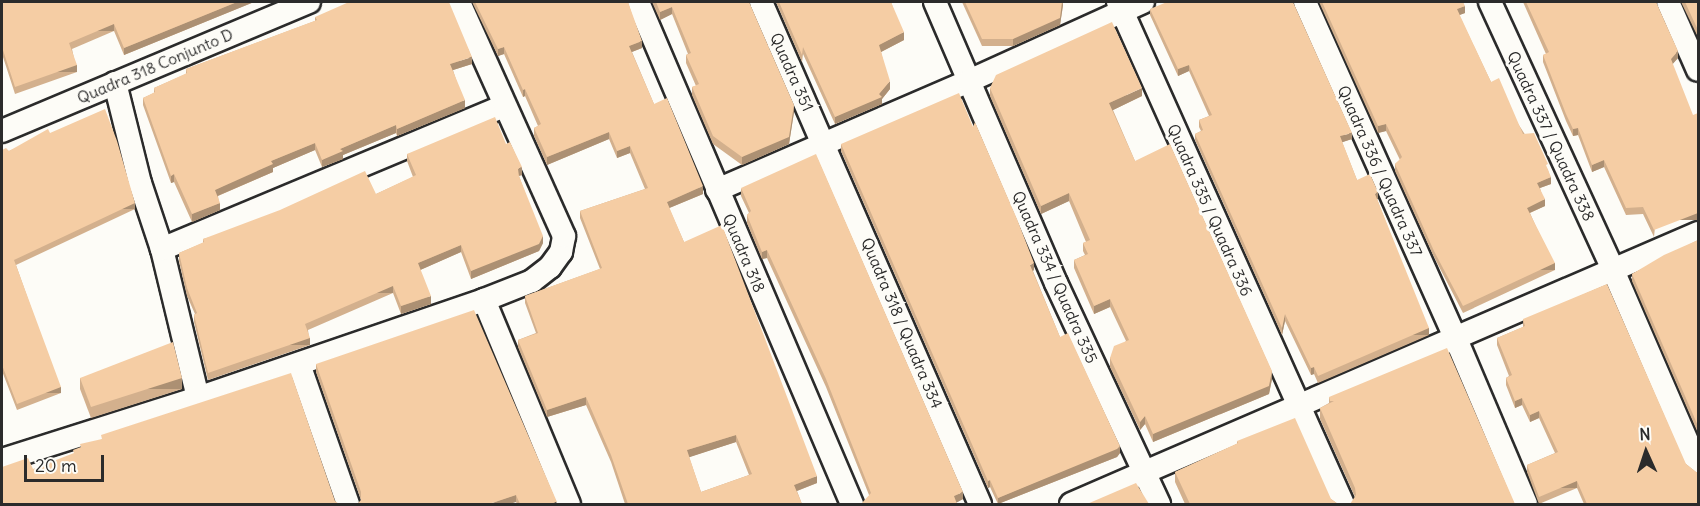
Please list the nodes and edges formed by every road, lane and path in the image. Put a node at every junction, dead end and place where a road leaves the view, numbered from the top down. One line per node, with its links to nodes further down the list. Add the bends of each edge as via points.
1 (309, 2): 13 (street, Quadra 318 Conjunto D)
2 (459, 2): 14 (street)
3 (638, 2): 17 (street, Quadra 318)
4 (761, 2): 16 (street, Quadra 351)
5 (935, 2): 12 (street, Quadra 334 / Quadra 335)
6 (1143, 2): 10 (street)
7 (1305, 2): 22 (street, Quadra 336 / Quadra 337)
8 (1490, 2): 20 (street, Quadra 337 / Quadra 338)
9 (1668, 2): 11 (street)
10 (1120, 6): 12 (street); 25 (street, Quadra 335 / Quadra 336)
11 (1698, 70)
12 (969, 81): 16 (street); 28 (street, Quadra 334 / Quadra 335, via 1056,283)
13 (115, 83): 15 (street, Quadra 318 Conjunto D); 19 (street, via 140,183)
14 (504, 106): 19 (street); 21 (street, via 564,236 561,252 550,267 532,281)
15 (2, 131)
16 (824, 142): 17 (street); 32 (street, Quadra 318 / Quadra 334)
17 (717, 190): 31 (street, Quadra 318)
18 (1698, 233): 20 (street)
19 (162, 249): 24 (street)
20 (1613, 270): 22 (street); 27 (street, Quadra 337 / Quadra 338)
21 (484, 300): 23 (street); 30 (street)
22 (1456, 339): 25 (street); 36 (street, Quadra 336 / Quadra 337)
23 (299, 364): 24 (street); 29 (street)
24 (198, 398): 26 (street)
25 (1300, 407): 28 (street); 35 (street, Quadra 335 / Quadra 336)
26 (2, 460)
27 (1698, 466)
28 (1144, 471): 33 (street); 34 (street, Quadra 334 / Quadra 335)
29 (348, 504)
30 (569, 504)
31 (852, 504)
32 (981, 504)
33 (1071, 504)
34 (1159, 504)
35 (1343, 504)
36 (1526, 504)

